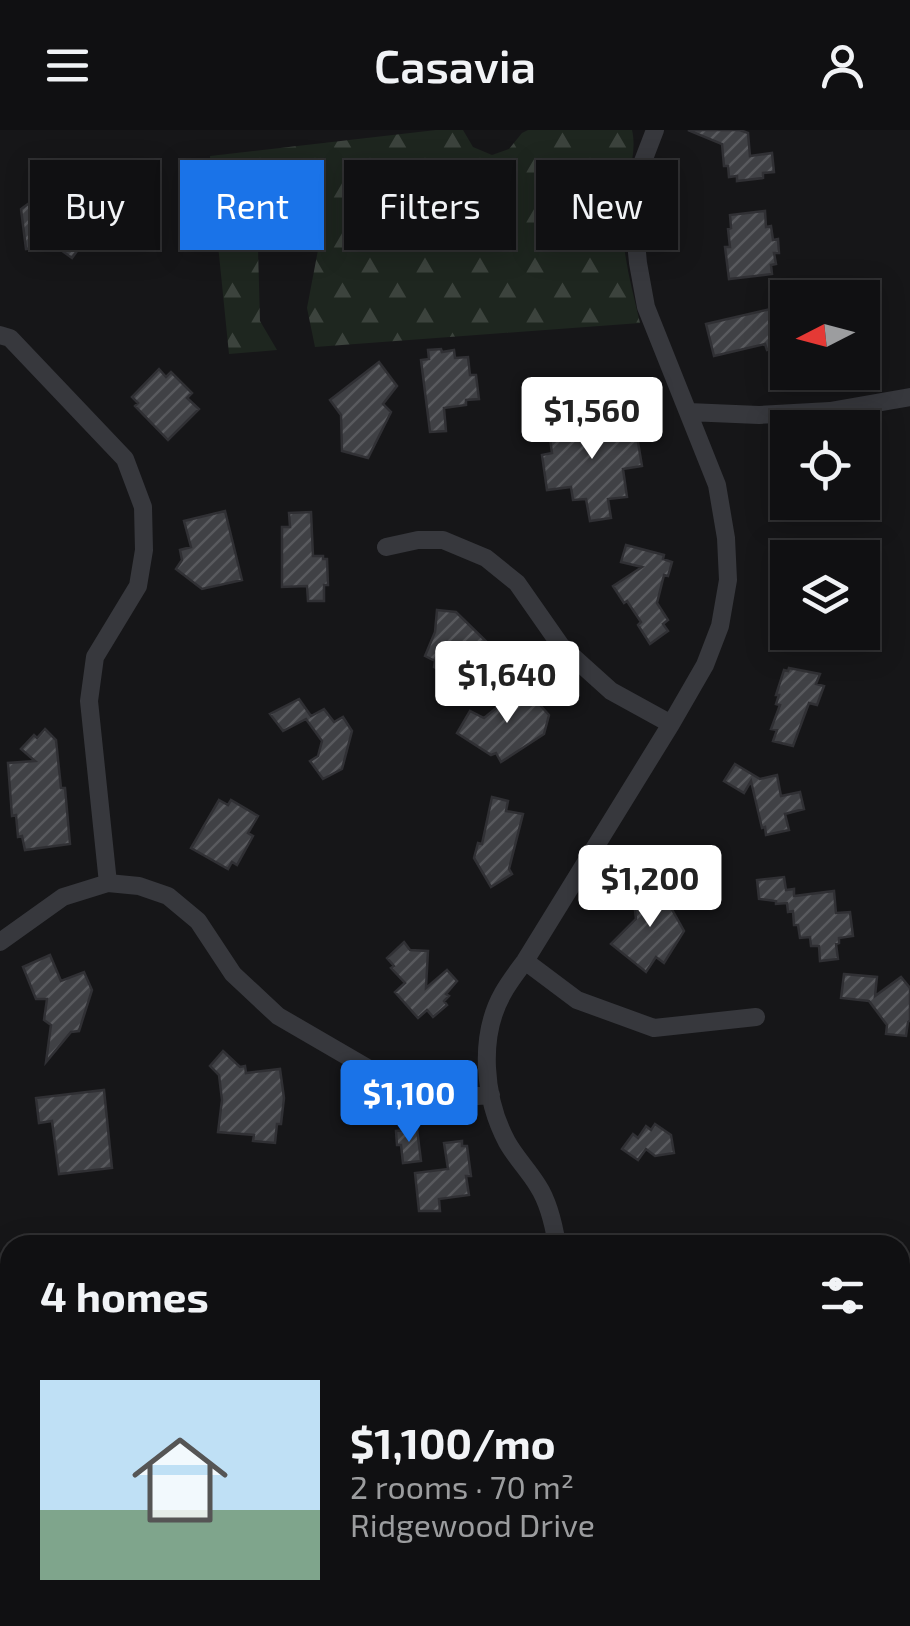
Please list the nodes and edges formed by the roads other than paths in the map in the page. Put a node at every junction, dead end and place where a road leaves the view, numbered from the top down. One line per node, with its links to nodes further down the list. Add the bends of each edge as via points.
1 (655, 130): 4 (street, via 640,169 638,263 646,307)
2 (0, 335): 7 (street, via 125,459 143,507 138,586 95,658 88,701)
3 (910, 396): 4 (street, via 830,411)
4 (688, 412): 6 (street, via 718,485 728,580 705,665)
5 (386, 547): 6 (street, via 443,540 486,558 517,583 561,646 611,691)
6 (672, 724): 9 (street)
7 (108, 883): 8 (street, via 63,897); 11 (street, via 168,896 198,921 233,974 278,1016 395,1084 437,1100)
8 (0, 942)
9 (525, 961): 10 (street, via 577,1000 654,1028); 11 (street, via 501,995 489,1034)
10 (756, 1017)
11 (491, 1095): 12 (street, via 508,1143 541,1190)
12 (555, 1235)

